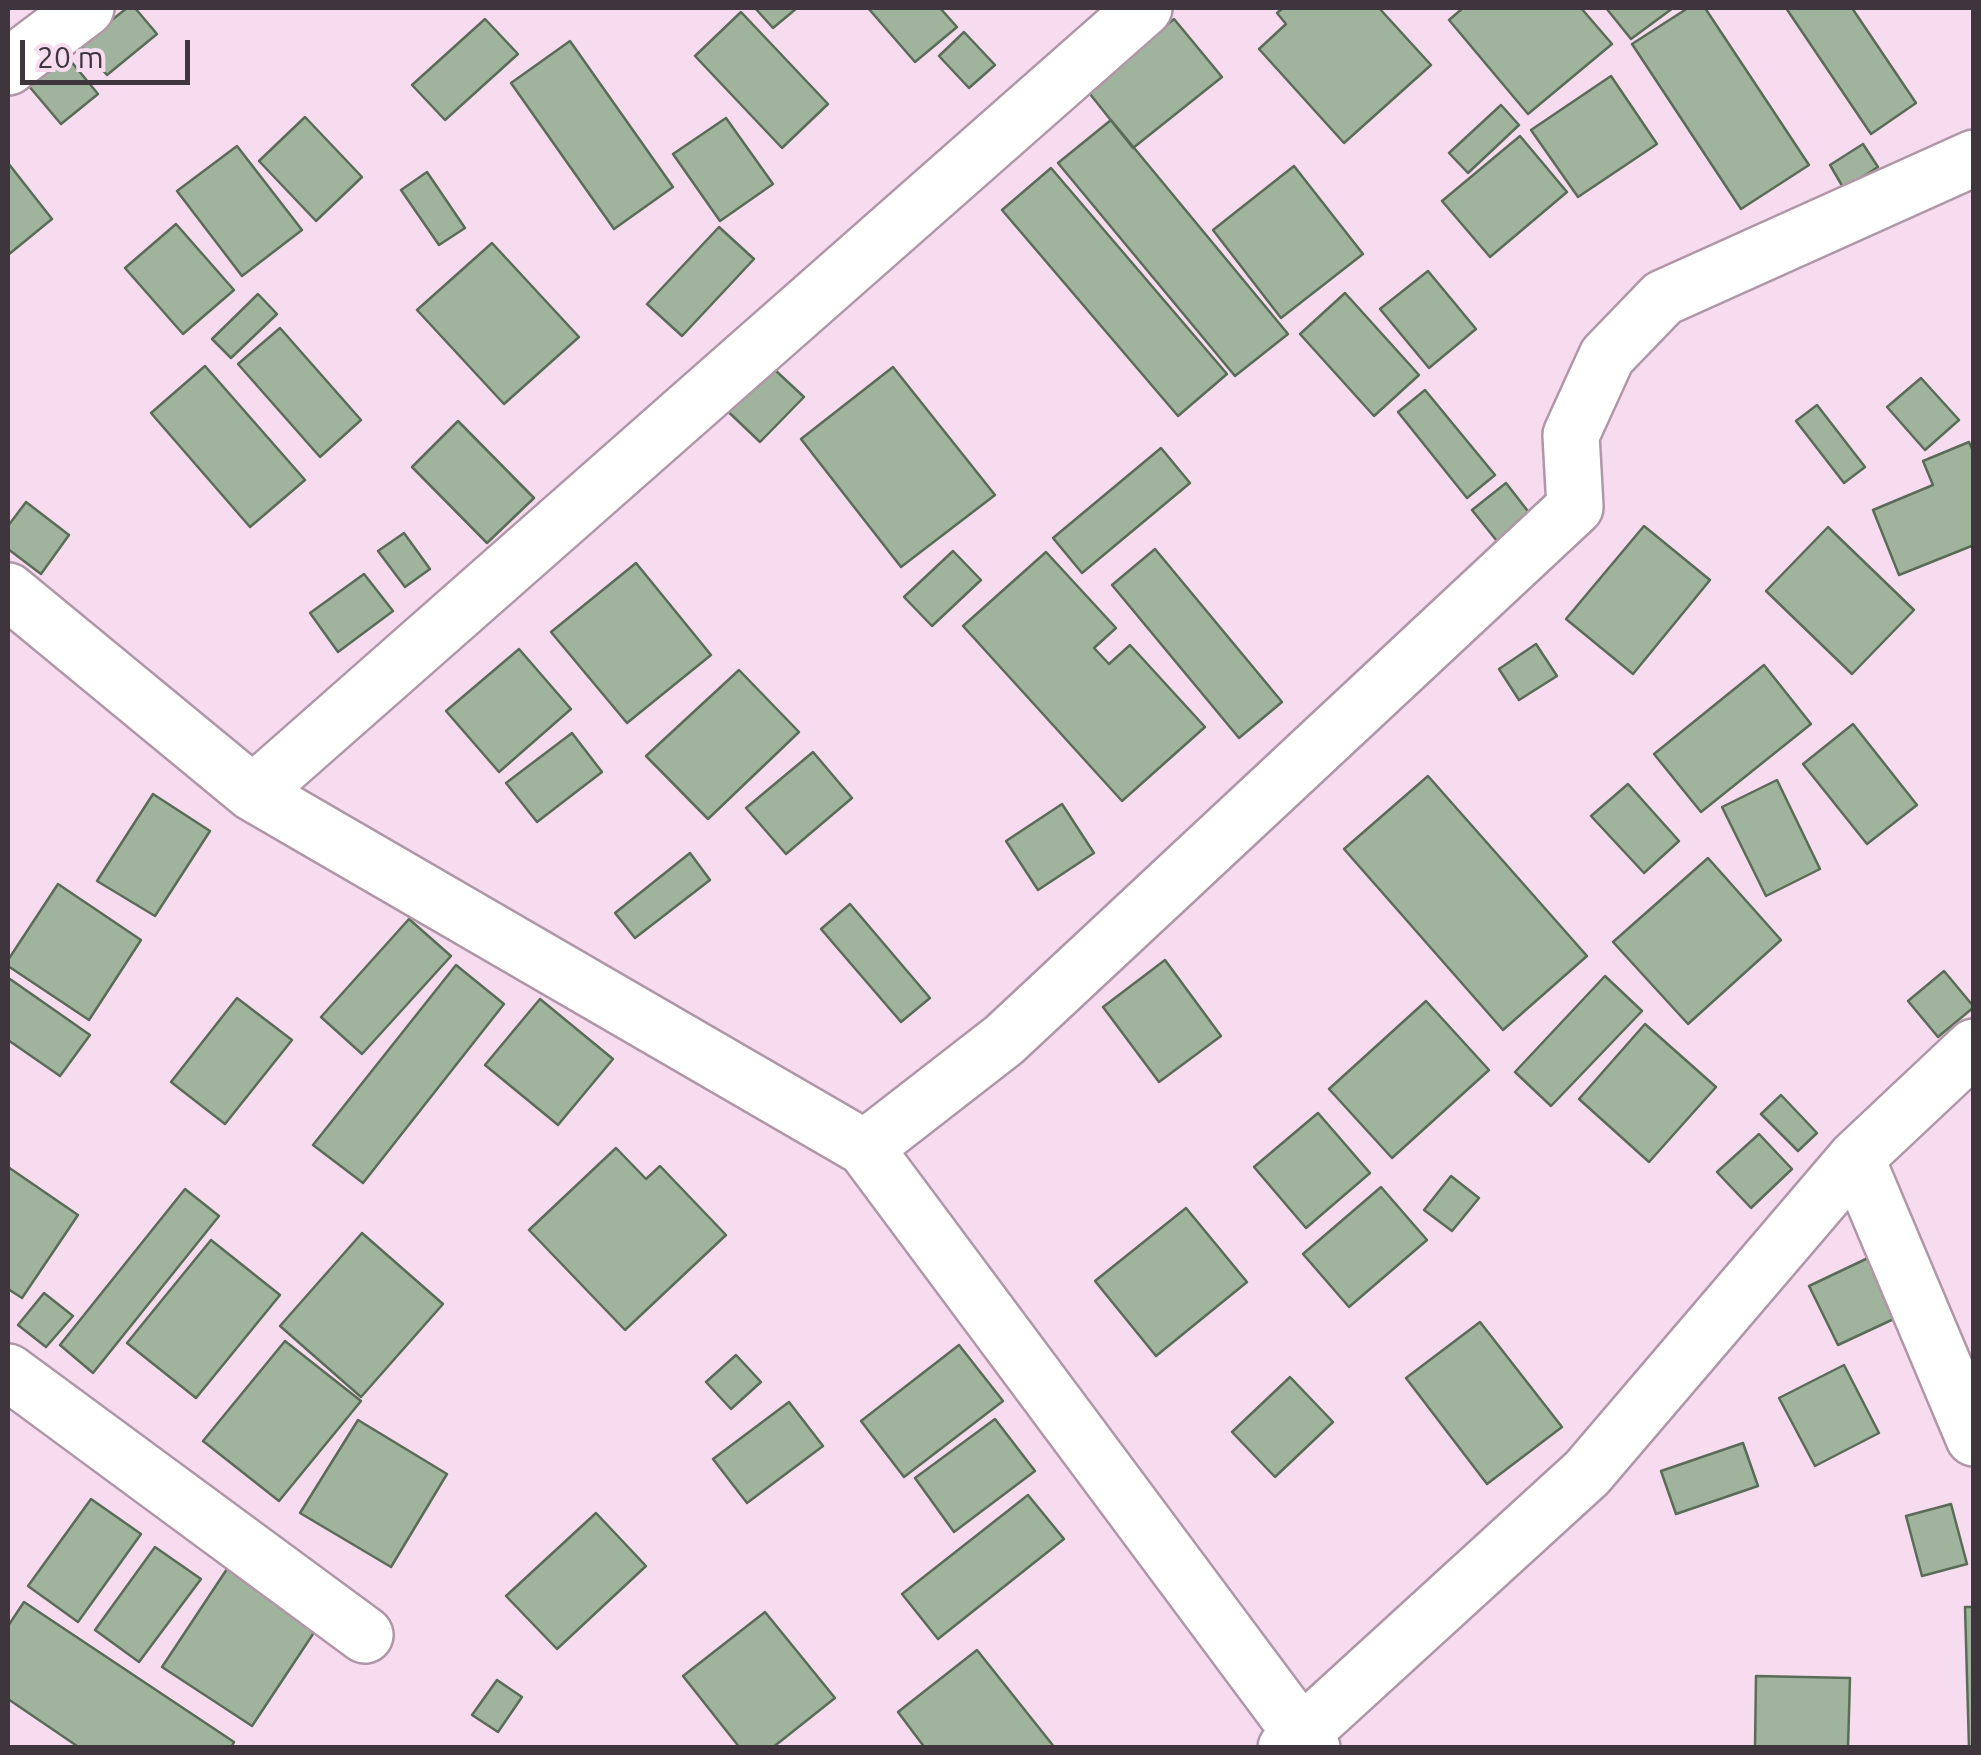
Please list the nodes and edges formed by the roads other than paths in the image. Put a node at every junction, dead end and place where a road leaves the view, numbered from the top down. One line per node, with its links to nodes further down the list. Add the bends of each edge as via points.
1 (86, 8): 3 (street)
2 (1144, 8): 6 (street)
3 (8, 67)
4 (1974, 158): 8 (street, via 1663,298 1607,356 1571,434 1575,507 1004,1040)
5 (8, 591): 6 (street)
6 (253, 793): 8 (street)
7 (1974, 1047): 9 (street)
8 (865, 1148): 13 (street)
9 (1856, 1158): 11 (street); 13 (street, via 1587,1473)
10 (8, 1372): 12 (street)
11 (1974, 1438)
12 (365, 1635)
13 (1300, 1742)

